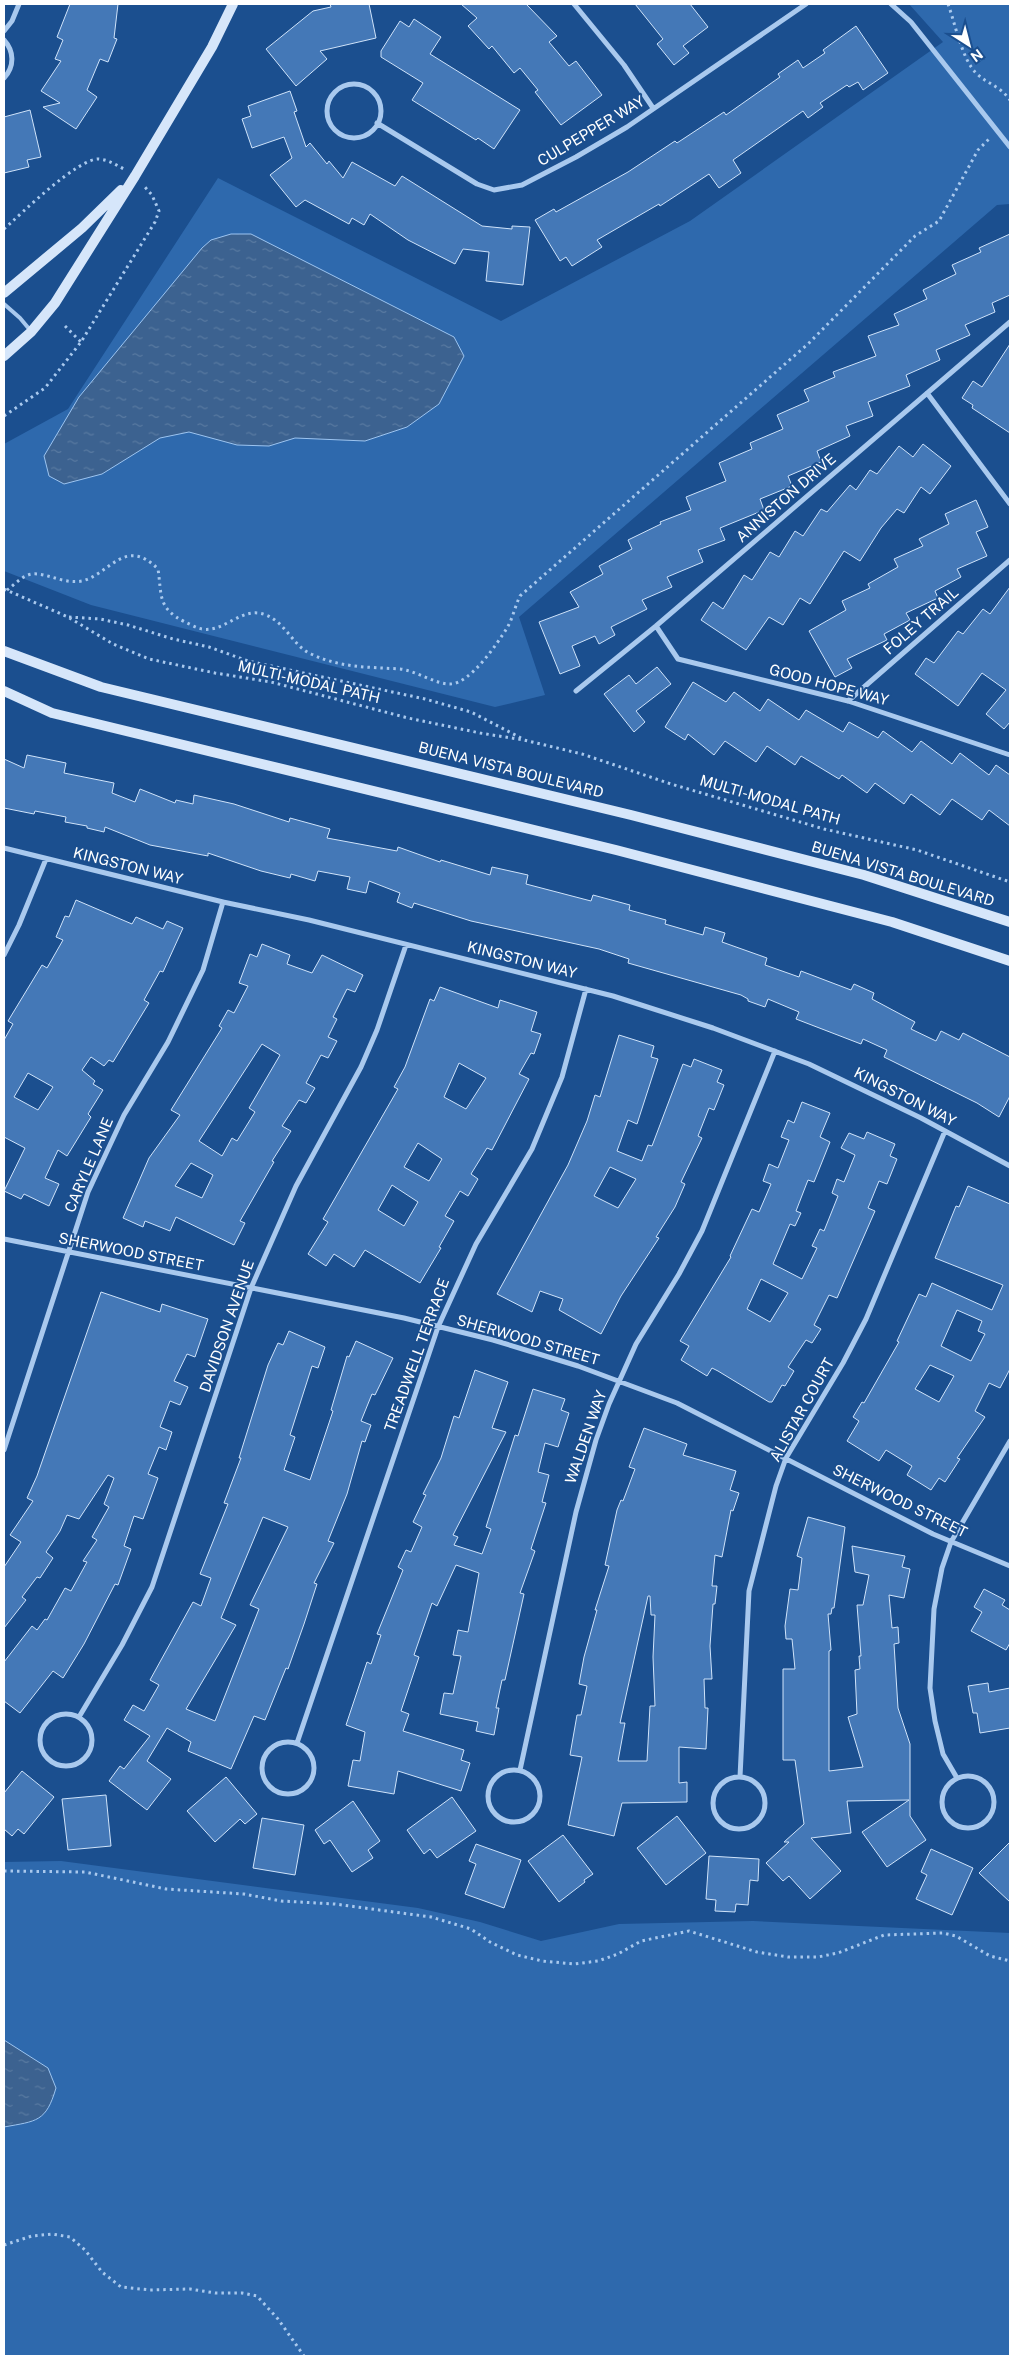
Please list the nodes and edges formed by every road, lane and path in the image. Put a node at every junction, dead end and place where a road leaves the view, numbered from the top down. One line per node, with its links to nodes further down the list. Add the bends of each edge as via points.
1 (19, 4): 7 (street)
2 (233, 4): 15 (main road, via 212,47)
3 (574, 4): 11 (street, via 624,65)
4 (806, 4): 11 (street, CULPEPPER WAY)
5 (891, 4): 13 (street, via 911,22)
6 (948, 4): 10 (path, via 971,66 982,78 999,87)
7 (4, 31)
8 (4, 40): 9 (street, via 12,54 11,68)
9 (4, 78)
10 (1010, 100)
11 (653, 108): 12 (street, CULPEPPER WAY, via 576,157 522,186 494,190 477,184)
12 (377, 123): 12 (street, via 380,105 370,90 353,84 336,91 330,98 327,106 330,122 341,134 357,137 372,130)
13 (997, 130): 14 (street); 26 (path, via 978,150 939,221 916,236 809,344 520,596 507,628 468,677 458,684 448,684 410,671 353,667 316,656 300,646 284,627 260,613 244,614 214,628 193,626 169,612 161,601 158,569 141,557 118,558 84,580 65,582 32,573)
14 (1010, 147)
15 (136, 176): 16 (main road, via 82,228); 20 (main road, via 55,303)
16 (4, 293)
17 (4, 304): 20 (lane)
18 (1010, 322): 23 (street, ANNISTON DRIVE)
19 (65, 326): 21 (path)
20 (31, 332): 22 (main road)
21 (81, 342)
22 (4, 356)
23 (927, 393): 24 (street); 28 (street, ANNISTON DRIVE)
24 (1010, 504)
25 (1010, 560): 32 (street, FOLEY TRAIL)
26 (6, 590): 27 (path, MULTI-MODAL PATH)
27 (68, 617): 33 (path, MULTI-MODAL PATH, via 128,625 248,661 425,699 471,712); 33 (path, MULTI-MODAL PATH, via 113,644 149,659 271,682 480,734)
28 (656, 626): 31 (street, ANNISTON DRIVE); 32 (street, GOOD HOPE WAY, via 678,660)
29 (4, 651): 39 (main road, BUENA VISTA BOULEVARD, via 101,687 631,815 864,875)
30 (4, 690): 42 (main road, via 52,713 635,855 892,922)
31 (576, 691)
32 (848, 700): 34 (street, GOOD HOPE WAY)
33 (524, 740): 37 (path, MULTI-MODAL PATH, via 582,754 824,829 917,850)
34 (1010, 754)
35 (4, 848): 36 (street, KINGSTON WAY)
36 (46, 859): 38 (street, KINGSTON WAY); 41 (street)
37 (1010, 882)
38 (222, 902): 40 (street, KINGSTON WAY); 48 (street, CARYLE LANE, via 203,970 168,1042 138,1090 108,1149 88,1192)
39 (1010, 922)
40 (406, 945): 43 (street, KINGSTON WAY); 49 (street, DAVIDSON AVENUE, via 361,1067 296,1186)
41 (4, 954)
42 (1010, 961)
43 (586, 989): 44 (street, KINGSTON WAY); 50 (street, TREADWELL TERRACE, via 562,1077 532,1149 476,1244)
44 (776, 1051): 45 (street, KINGSTON WAY); 51 (street, WALDEN WAY, via 702,1231 636,1344)
45 (945, 1131): 46 (street, KINGSTON WAY); 54 (street, ALISTAR COURT, via 866,1319)
46 (1010, 1166)
47 (4, 1239): 48 (street, SHERWOOD STREET)
48 (68, 1252): 49 (street, SHERWOOD STREET); 53 (street, CARYLE LANE)
49 (251, 1288): 50 (street, SHERWOOD STREET); 57 (street, DAVIDSON AVENUE, via 152,1587)
50 (438, 1327): 51 (street, SHERWOOD STREET, via 493,1340); 58 (street, TREADWELL TERRACE)
51 (619, 1381): 54 (street, SHERWOOD STREET, via 677,1404); 59 (street, WALDEN WAY, via 584,1477)
52 (1010, 1440): 55 (street)
53 (4, 1450)
54 (786, 1458): 55 (street, SHERWOOD STREET); 60 (street, ALISTAR COURT, via 766,1519 749,1591)
55 (951, 1542): 56 (street, SHERWOOD STREET); 61 (street, via 934,1609 930,1688 944,1754)
56 (1010, 1566)
57 (79, 1717): 57 (street, via 90,1728 92,1745 84,1759 70,1766 46,1758 40,1741 46,1724 61,1714)
58 (297, 1743): 58 (street, via 310,1753 315,1768 313,1776 309,1784 296,1793 280,1792 266,1781 262,1763 279,1743)
59 (520, 1770): 59 (street, via 535,1780 540,1798 533,1814 517,1822 508,1822 500,1819 490,1806 488,1790 504,1772)
60 (740, 1777): 60 (street, via 757,1784 766,1800 765,1809 755,1824 738,1830 717,1818 713,1802 725,1782)
61 (957, 1778): 61 (street, via 981,1779 992,1791 994,1807 986,1822 979,1826 970,1828 953,1823 943,1809 945,1791)
62 (4, 1871): 63 (path, via 85,1872 166,1889 244,1894 431,1917 471,1929 517,1955 574,1964 598,1961 641,1941 689,1931 757,1952 818,1958 884,1935 943,1933 956,1936 990,1956)
63 (1010, 1961)
64 (4, 2245): 65 (path, via 32,2236 52,2234 70,2237 86,2250 102,2272 121,2287 190,2289 257,2296)
65 (304, 2356)

